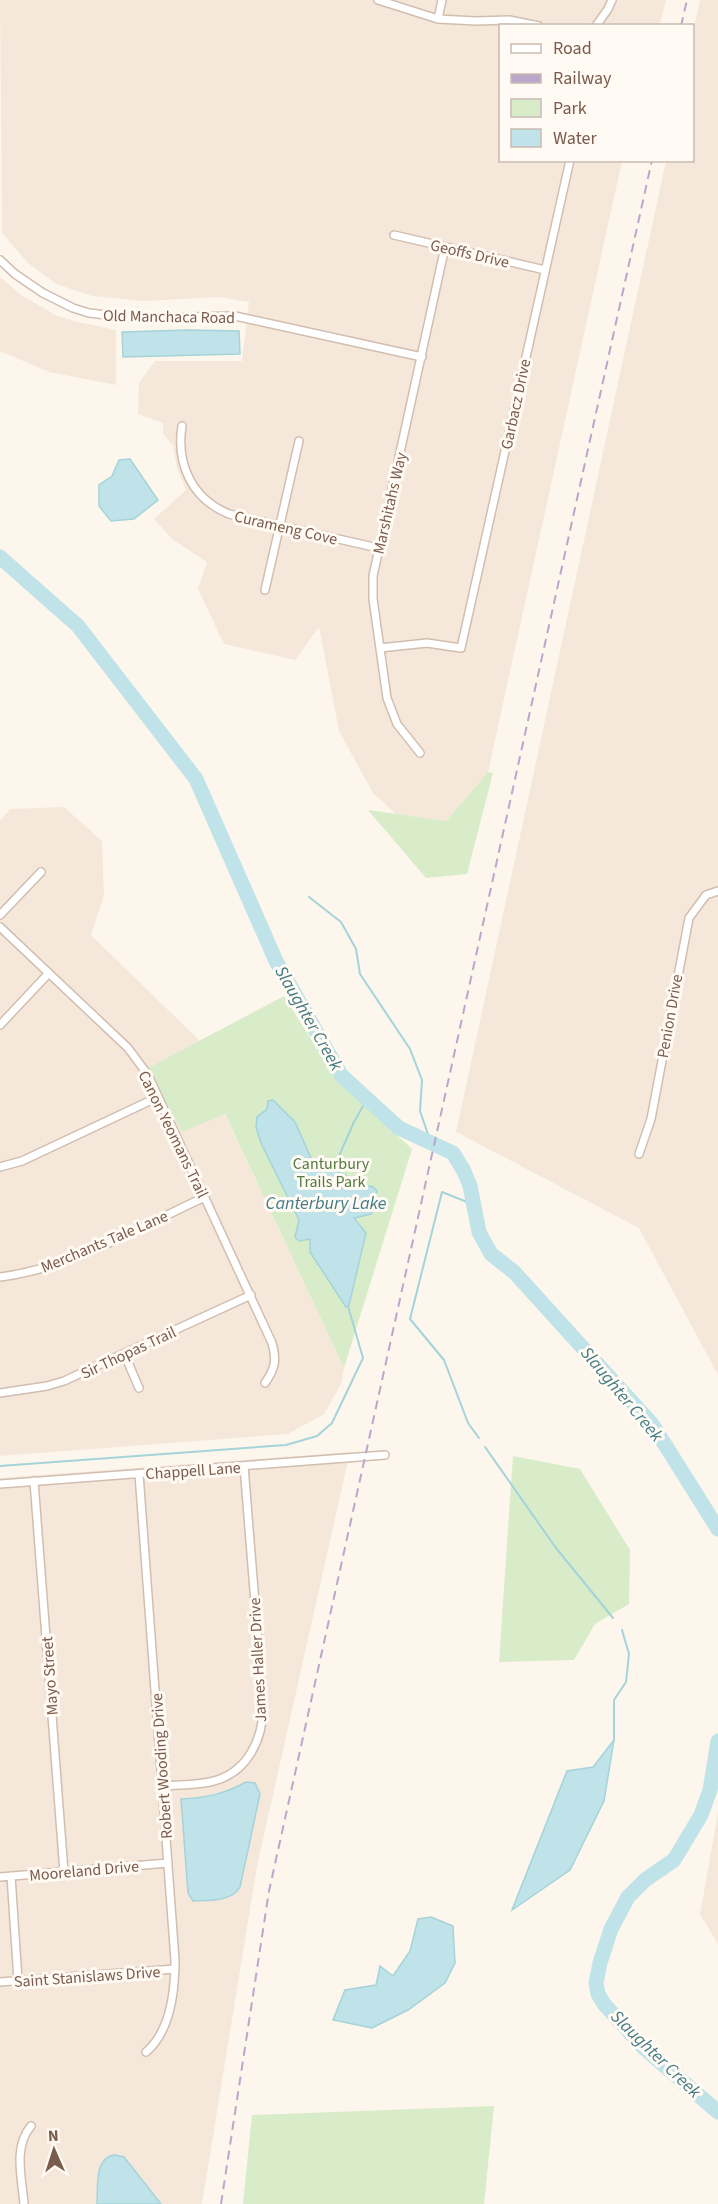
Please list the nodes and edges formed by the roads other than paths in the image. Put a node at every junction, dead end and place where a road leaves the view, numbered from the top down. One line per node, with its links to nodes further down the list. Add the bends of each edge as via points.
1 (378, 0): 4 (street)
2 (442, 0): 4 (street)
3 (612, 0): 6 (street)
4 (438, 19): 5 (street)
5 (529, 24)
6 (597, 24)
7 (570, 162): 11 (street, Garbacz Drive)
8 (394, 235): 9 (street, Geoffs Drive)
9 (446, 247): 11 (street, Geoffs Drive); 12 (street, Marshitahs Way)
10 (0, 260): 12 (street, Old Manchaca Road, via 43,293 89,313 132,318 235,316)
11 (545, 270): 18 (street, Garbacz Drive, via 461,648 427,643)
12 (422, 357): 16 (street, Marshitahs Way)
13 (182, 426): 15 (street, Curameng Cove, via 181,457 199,494 229,514)
14 (299, 441): 15 (street)
15 (280, 526): 16 (street, Curameng Cove); 17 (street)
16 (378, 548): 18 (street, Marshitahs Way, via 373,587)
17 (265, 590)
18 (380, 648): 19 (street, Marshitahs Way, via 390,707 404,734)
19 (420, 753)
20 (41, 872): 22 (street)
21 (718, 891): 27 (street, Penion Drive, via 706,895 689,918 651,1119)
22 (0, 915)
23 (0, 927): 24 (street, Canon Yeomans Trail)
24 (49, 973): 25 (street); 26 (street, Canon Yeomans Trail, via 128,1048)
25 (0, 1025)
26 (159, 1097): 28 (street, via 22,1161); 29 (street, Canon Yeomans Trail)
27 (639, 1154)
28 (0, 1167)
29 (205, 1197): 30 (street, Merchants Tale Lane, via 74,1258 36,1271); 31 (street, Canon Yeomans Trail)
30 (0, 1277)
31 (251, 1295): 32 (street, Sir Thopas Trail); 33 (street, Canon Yeomans Trail, via 275,1352 273,1372)
32 (124, 1353): 34 (street); 35 (street, Sir Thopas Trail, via 57,1384)
33 (264, 1383)
34 (139, 1388)
35 (0, 1393)
36 (385, 1455): 37 (street, Chappell Lane)
37 (244, 1466): 38 (street, Chappell Lane); 41 (street, James Haller Drive, via 262,1726 250,1756 234,1771 210,1782)
38 (139, 1474): 39 (street, Chappell Lane); 41 (street, Robert Wooding Drive)
39 (34, 1481): 40 (street, Chappell Lane); 43 (street, Mayo Street)
40 (0, 1484)
41 (163, 1786): 42 (street, Robert Wooding Drive)
42 (168, 1863): 43 (street, Mooreland Drive); 46 (street, Robert Wooding Drive)
43 (64, 1872): 44 (street, Mooreland Drive)
44 (11, 1876): 45 (street, Mooreland Drive); 47 (street)
45 (0, 1877)
46 (175, 1969): 47 (street, Saint Stanislaws Drive); 49 (street, Robert Wooding Drive, via 161,2036)
47 (18, 1980): 48 (street, Saint Stanislaws Drive)
48 (0, 1982)
49 (146, 2052)
50 (30, 2126): 51 (street, via 20,2150)
51 (24, 2204)

